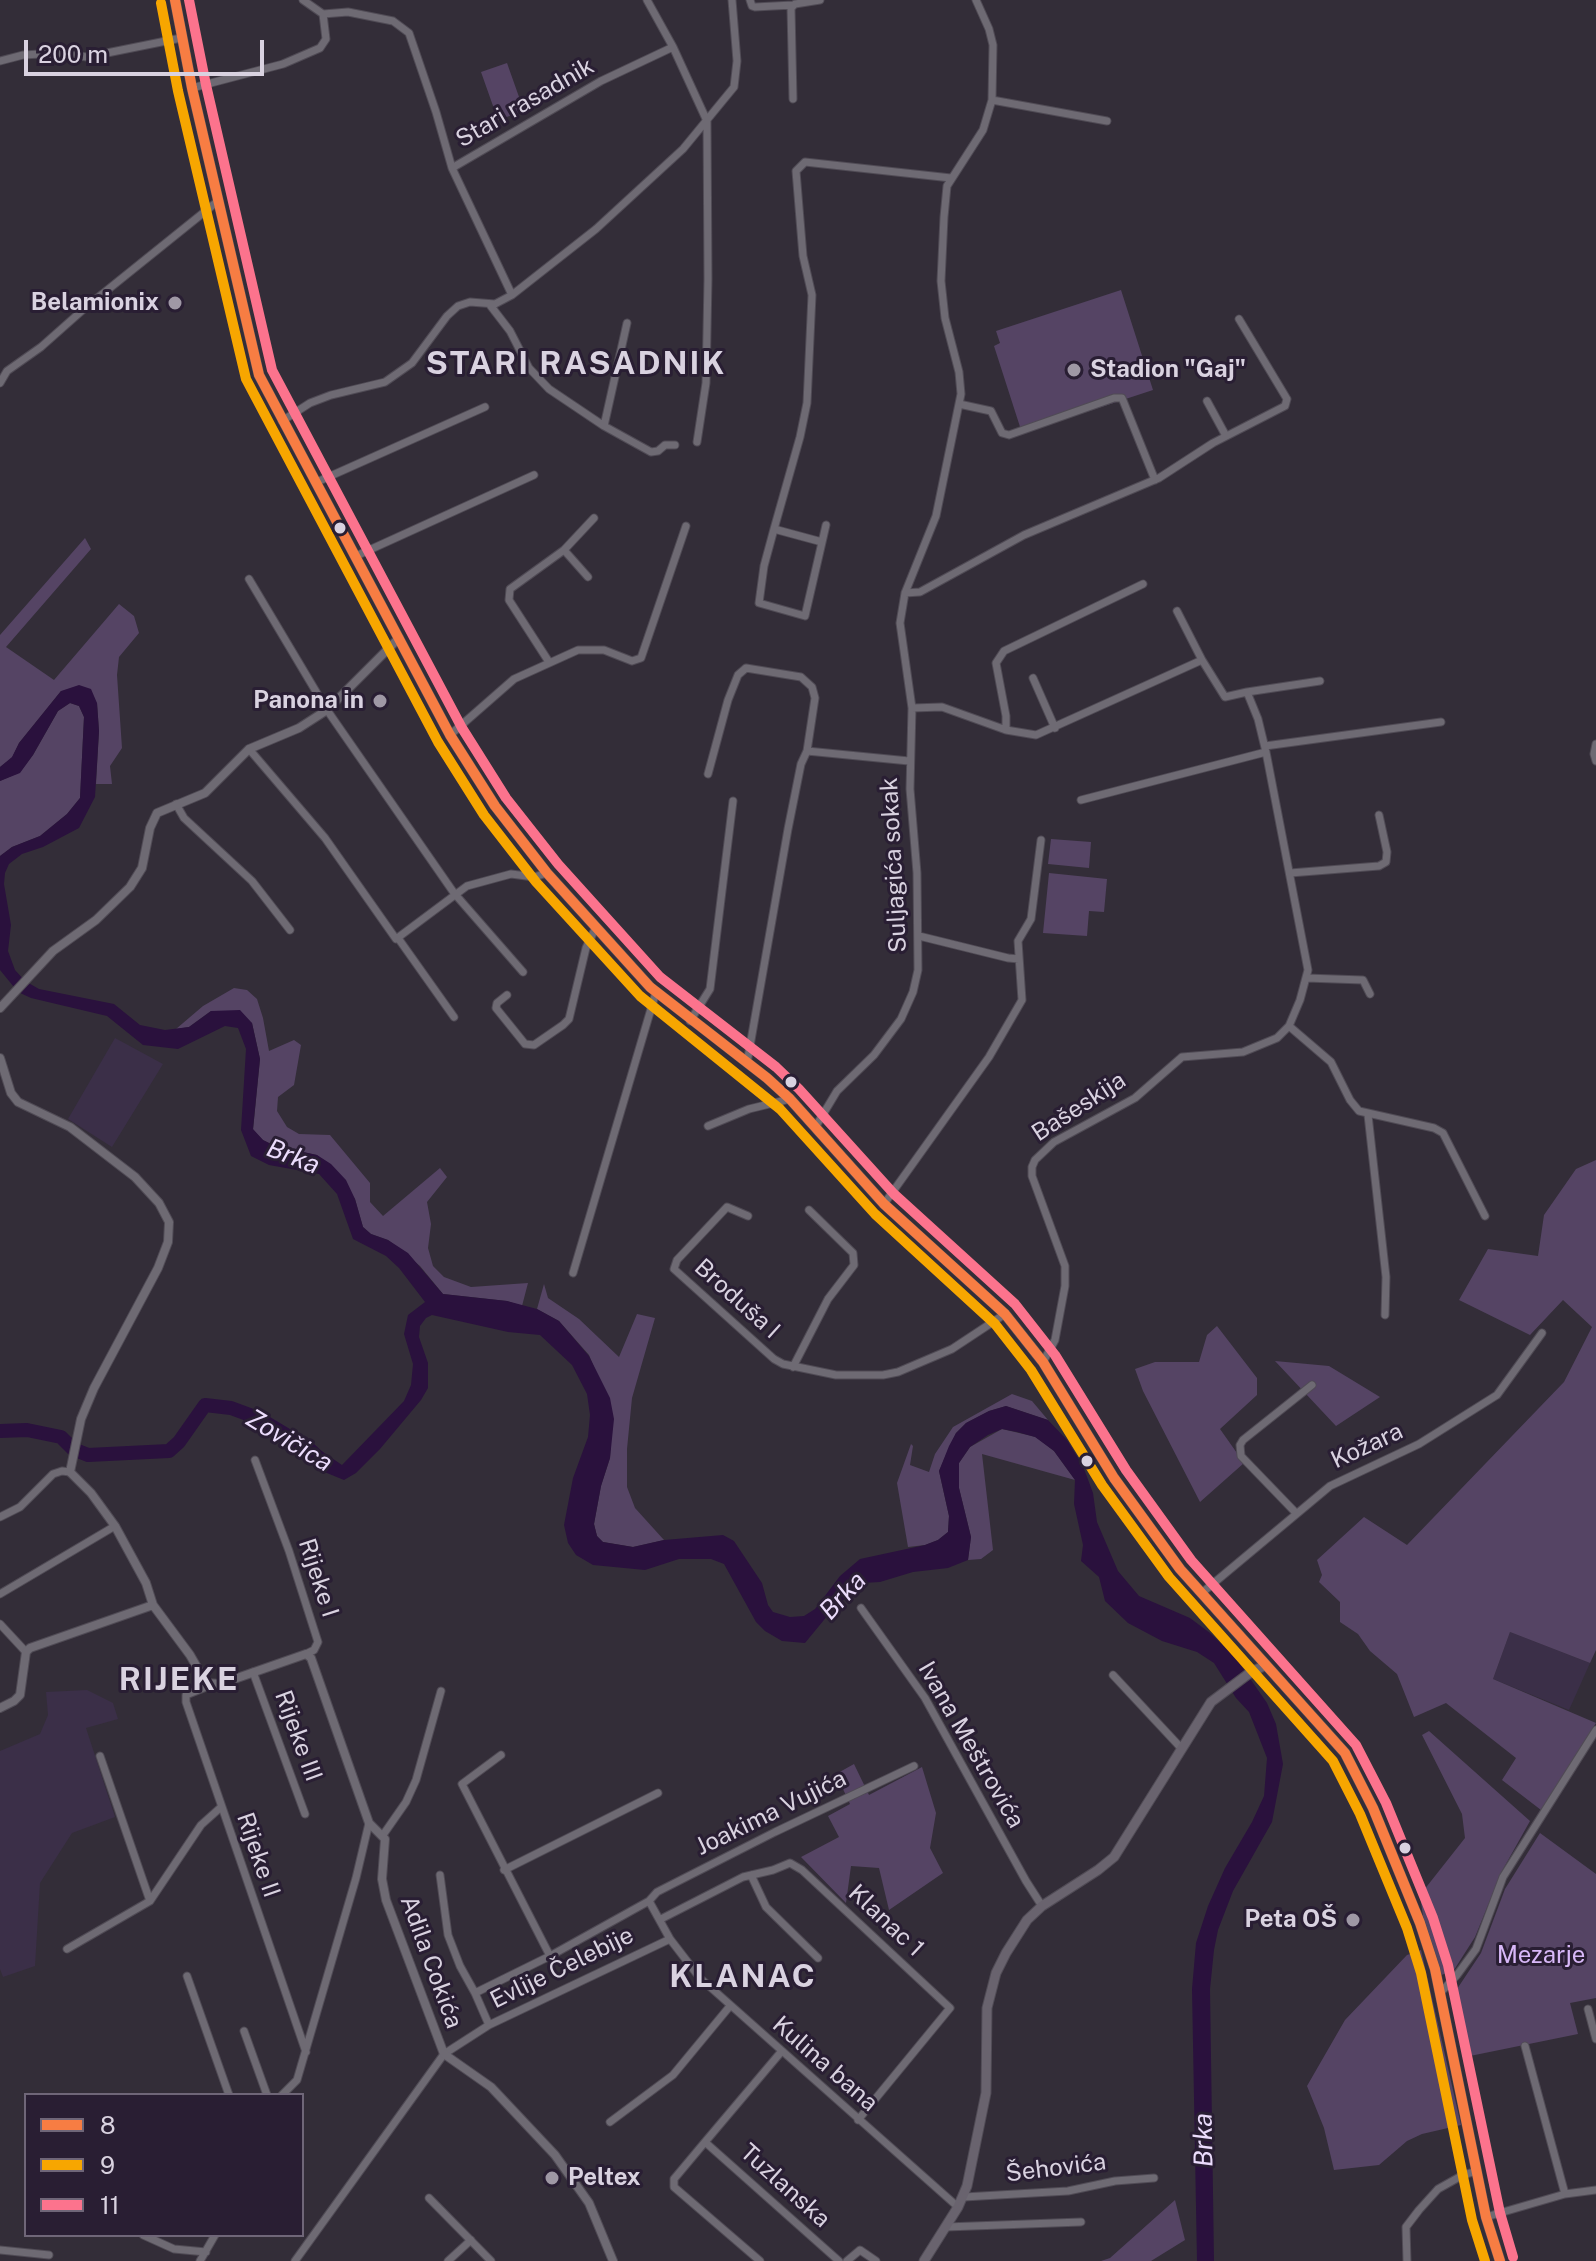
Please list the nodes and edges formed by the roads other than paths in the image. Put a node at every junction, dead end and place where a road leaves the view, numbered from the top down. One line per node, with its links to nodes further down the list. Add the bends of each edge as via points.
1 (175, 0): 10 (main road)
2 (303, 0): 9 (street)
3 (647, 0): 11 (street)
4 (732, 0): 16 (street, via 736,81)
5 (750, 0): 8 (street, via 755,7)
6 (820, 0): 8 (street)
7 (976, 0): 15 (street, Suljagića sokak, via 993,45)
8 (793, 5): 14 (street)
9 (323, 14): 13 (street, via 326,39 320,48 283,64); 18 (street, via 348,12 393,21 409,33)
10 (181, 38): 12 (street, via 87,57 58,53); 13 (main road)
11 (673, 47): 16 (street); 18 (street, Stari rasadnik, via 601,81)
12 (0, 61)
13 (192, 88): 20 (main road)
14 (793, 99)
15 (992, 100): 17 (street); 19 (street, Suljagića sokak, via 983,130)
16 (707, 121): 21 (street, via 596,229); 32 (street, via 706,383)
17 (1107, 121)
18 (452, 168): 21 (street, Stari rasadnik)
19 (951, 178): 27 (street, Suljagića sokak, via 944,195 941,281 959,372); 40 (street, via 805,162 798,167 803,256 812,295 807,403)
20 (218, 201): 25 (street, via 7,371); 29 (main road, via 251,350)
21 (512, 295): 22 (street)
22 (490, 305): 29 (street, via 458,306 412,363 385,382 331,395); 30 (street, via 541,382)
23 (1239, 319): 31 (street, via 1287,403)
24 (627, 323): 30 (street)
25 (0, 383)
26 (1207, 401): 31 (street)
27 (959, 404): 35 (street, via 986,407 1002,433 1009,435 1122,398); 47 (street, Suljagića sokak, via 936,516)
28 (485, 407): 36 (street)
29 (282, 421): 36 (main road)
30 (604, 426): 33 (street, via 651,452)
31 (1226, 436): 35 (street)
32 (697, 442)
33 (675, 445)
34 (534, 475): 43 (street)
35 (1155, 480): 47 (street, via 1024,535 920,592)
36 (317, 482): 43 (main road)
37 (594, 518): 42 (street)
38 (826, 525): 41 (street)
39 (686, 526): 51 (street, via 641,658 632,661 586,648)
40 (774, 529): 41 (street); 41 (street, via 759,603 805,616)
41 (822, 542)
42 (564, 550): 44 (street); 51 (street, via 513,585 509,594)
43 (356, 556): 49 (main road)
44 (588, 577)
45 (249, 579): 56 (street)
46 (1143, 584): 59 (street, via 1004,651 996,663)
47 (905, 593): 55 (street, Suljagića sokak, via 900,623)
48 (1177, 611): 50 (street)
49 (399, 638): 56 (street); 60 (main road)
50 (1202, 660): 54 (street, via 1225,697); 58 (street)
51 (549, 662): 60 (street, via 514,679)
52 (1033, 678): 58 (street)
53 (1320, 681): 54 (street)
54 (1247, 692): 63 (street)
55 (912, 708): 59 (street, via 957,710); 65 (street, Suljagića sokak)
56 (327, 710): 62 (street); 75 (street)
57 (1441, 722): 63 (street)
58 (1055, 728): 59 (street, via 1036,735)
59 (1006, 730)
60 (450, 735): 73 (main road, via 495,806)
61 (1596, 744): 66 (street)
62 (249, 749): 70 (street, via 205,793); 79 (street, via 308,817)
63 (1265, 749): 68 (street); 74 (street)
64 (807, 751): 65 (street, Suljagića sokak); 67 (street, via 812,687 801,677 746,668 728,700); 91 (street)
65 (909, 761): 78 (street, Suljagića sokak)
66 (1596, 761)
67 (708, 774)
68 (1081, 800)
69 (733, 801): 88 (street, via 710,989)
70 (176, 804): 77 (street, via 184,818 252,881); 86 (street, via 153,818 142,868 130,887 53,951)
71 (1379, 815): 74 (street, via 1386,862)
72 (1041, 840): 80 (street, via 1031,919 1020,934)
73 (547, 873): 75 (street, via 511,874); 76 (main road)
74 (1290, 873): 82 (street)
75 (454, 893): 79 (street); 81 (street)
76 (596, 927): 83 (main road); 85 (street, via 563,1025 534,1045 525,1044 496,1008)
77 (290, 930)
78 (919, 936): 80 (street); 96 (street, Suljagića sokak, via 918,970 901,1019 837,1091)
79 (398, 938): 87 (street)
80 (1019, 959): 97 (street, via 1020,1004 989,1057)
81 (523, 972)
82 (1306, 978): 84 (street, via 1363,980); 89 (street)
83 (656, 992): 88 (main road); 101 (street)
84 (1370, 994)
85 (507, 995)
86 (0, 1008)
87 (454, 1017)
88 (690, 1021): 91 (main road)
89 (1289, 1026): 94 (street, via 1326,1055 1350,1100); 105 (street, Bašeskija, via 1251,1050 1182,1057 1135,1098 1054,1142 1035,1160 1032,1176 1065,1266 1055,1340)
90 (0, 1058): 92 (street)
91 (747, 1063): 93 (main road)
92 (1, 1070): 109 (street, via 18,1102 70,1127 135,1177 169,1222 158,1268 94,1388)
93 (790, 1099): 95 (street); 96 (main road)
94 (1368, 1115): 100 (street, via 1443,1133); 103 (street, via 1386,1277)
95 (708, 1126)
96 (816, 1126): 97 (main road)
97 (884, 1204): 102 (main road)
98 (809, 1210): 106 (street, via 855,1258)
99 (748, 1216): 106 (street, Broduša I, via 727,1207 674,1269 774,1359)
100 (1485, 1216)
101 (573, 1273)
102 (1005, 1314): 105 (main road); 106 (street, Broduša I, via 952,1349 898,1372 836,1375)
103 (1385, 1315)
104 (1542, 1333): 110 (street, Kožara, via 1497,1395 1419,1444 1330,1486)
105 (1043, 1362): 113 (main road, via 1142,1519)
106 (793, 1367)
107 (1312, 1385): 110 (street, via 1240,1445 1241,1456)
108 (255, 1460): 119 (street, Rijeke I, via 318,1642)
109 (70, 1469): 111 (street, via 53,1474 20,1507); 112 (street)
110 (1296, 1513): 113 (street, Kožara)
111 (0, 1517)
112 (115, 1526): 114 (street); 115 (street)
113 (1203, 1592): 120 (main road)
114 (0, 1594)
115 (153, 1605): 118 (street); 123 (street)
116 (861, 1608): 142 (street, Ivana Meštrovića, via 925,1698)
117 (0, 1624): 118 (street)
118 (26, 1652): 125 (street, via 20,1695)
119 (306, 1654): 121 (street, Rijeke I); 135 (street)
120 (1266, 1665): 128 (main road, via 1204,1711); 149 (main road, via 1357,1773 1420,1923)
121 (253, 1672): 123 (street, Rijeke I); 134 (street, Rijeke III)
122 (1113, 1675): 128 (street)
123 (211, 1685): 133 (street, Rijeke II, via 185,1698)
124 (441, 1691): 136 (street, via 416,1780)
125 (0, 1708)
126 (1596, 1730): 127 (street)
127 (1593, 1740): 149 (street, via 1503,1877 1476,1949)
128 (1182, 1749): 142 (main road, via 1114,1857)
129 (501, 1755): 137 (street, via 462,1784)
130 (100, 1756): 140 (street)
131 (914, 1766): 141 (street, Joakima Vujića, via 657,1892)
132 (658, 1793): 137 (street)
133 (220, 1808): 140 (street, via 201,1825); 157 (street, Rijeke II)
134 (305, 1814)
135 (369, 1823): 136 (street); 157 (street)
136 (383, 1835): 159 (street, Adila Cokića, via 386,1900)
137 (504, 1870): 146 (street)
138 (440, 1875): 150 (street, via 448,1935)
139 (751, 1875): 143 (street, Klanac 1); 147 (street, via 766,1907); 163 (street, Klanac 1, via 787,1864 802,1870 950,2008)
140 (150, 1901): 145 (street)
141 (649, 1901): 143 (street, Kulina bana); 146 (street, Joakima Vujića)
142 (1042, 1906): 170 (main road, via 1020,1930 990,1990 986,2093)
143 (661, 1919): 144 (street, Kulina bana)
144 (670, 1939): 151 (street, Kulina bana); 153 (street, Evlije Čelebije)
145 (67, 1949)
146 (550, 1956): 150 (street, Joakima Vujića)
147 (818, 1958)
148 (187, 1976): 160 (street)
149 (1441, 1992): 166 (main road)
150 (475, 1993): 153 (street)
151 (730, 2006): 158 (street, Kulina bana); 164 (street, via 673,2075)
152 (1588, 2009): 155 (street)
153 (489, 2025): 159 (street, Evlije Čelebije)
154 (244, 2031): 161 (street)
155 (1596, 2039)
156 (1525, 2046): 169 (street)
157 (306, 2052): 162 (street, via 297,2080)
158 (781, 2052): 163 (street, Kulina bana); 165 (street, Tuzlanska)
159 (444, 2054): 183 (street, Evlije Čelebije); 186 (street, via 491,2087 555,2155 589,2203)
160 (228, 2093)
161 (266, 2093)
162 (284, 2093)
163 (858, 2120): 172 (street, Kulina bana)
164 (610, 2122)
165 (705, 2142): 187 (street, Tuzlanska, via 674,2179 674,2187); 188 (street, Tuzlanska)
166 (1477, 2171): 173 (main road); 192 (street, via 1438,2189 1412,2218 1406,2227)
167 (1154, 2178): 170 (street, Šehovića, via 1068,2191)
168 (1596, 2190): 169 (street)
169 (1565, 2194): 173 (street)
170 (964, 2197): 172 (main road)
171 (429, 2198): 178 (street)
172 (958, 2207): 175 (main road)
173 (1486, 2217): 193 (main road)
174 (1081, 2222): 175 (street)
175 (946, 2227): 191 (main road)
176 (147, 2237): 180 (street, via 174,2249)
177 (214, 2237): 180 (street)
178 (471, 2240): 184 (street); 185 (street)
179 (0, 2250): 181 (street)
180 (206, 2252): 182 (street)
181 (49, 2255)
182 (200, 2261)
183 (295, 2261)
184 (448, 2261)
185 (491, 2261)
186 (613, 2261)
187 (760, 2261)
188 (839, 2261)
189 (847, 2261): 190 (street, via 860,2250)
190 (876, 2261)
191 (924, 2261)
192 (1407, 2261)
193 (1500, 2261)

